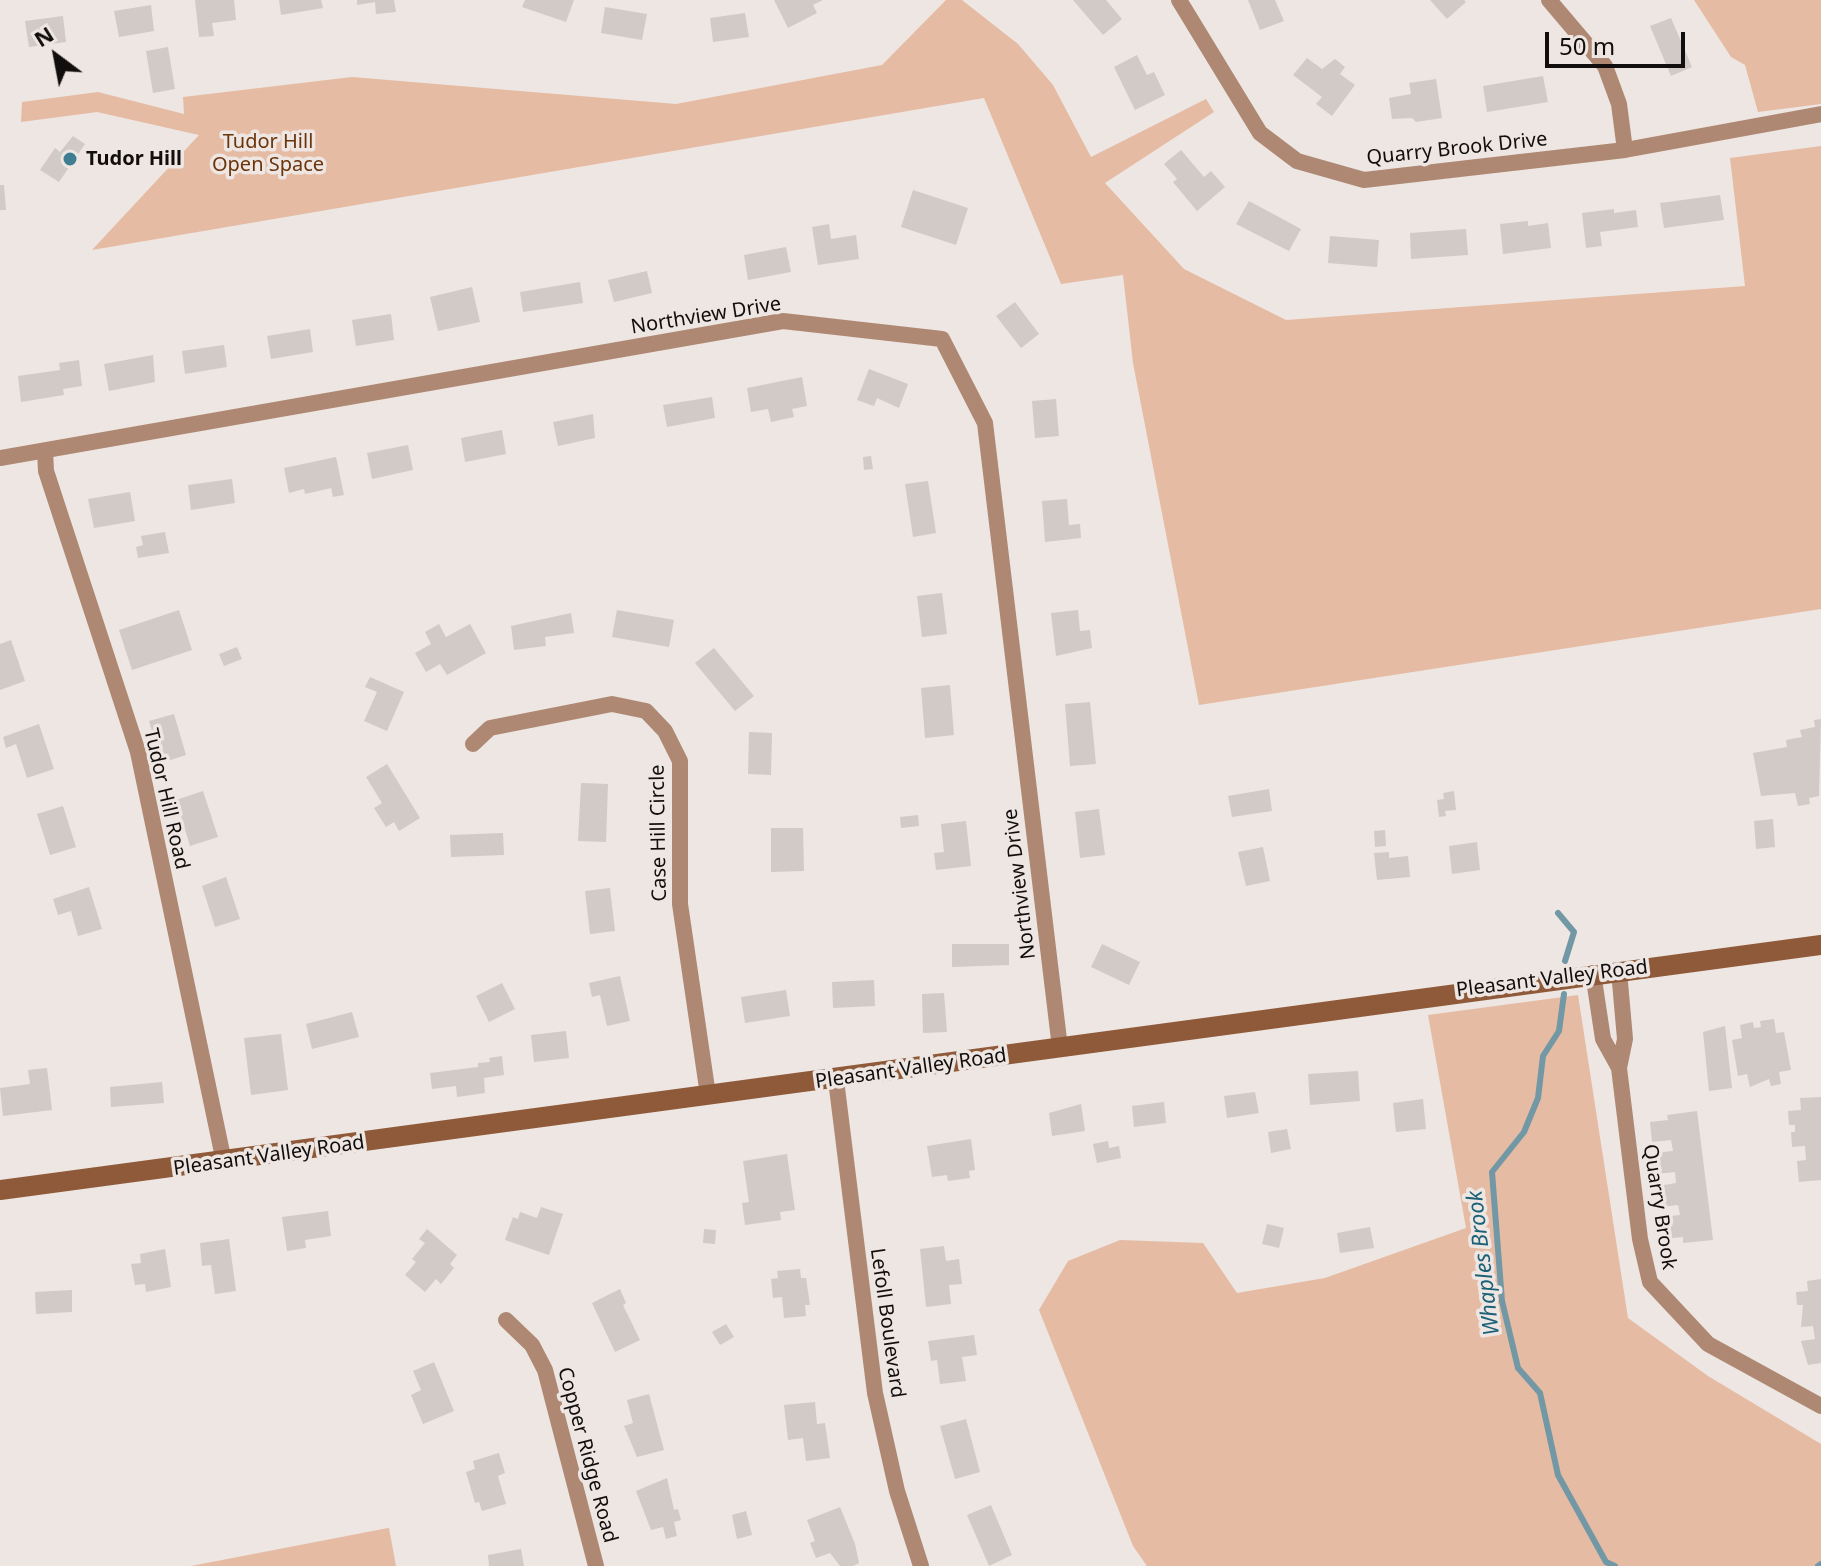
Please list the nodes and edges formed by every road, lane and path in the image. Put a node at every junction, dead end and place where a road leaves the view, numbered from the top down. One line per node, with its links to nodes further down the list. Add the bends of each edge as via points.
1 (1179, 0): 4 (street, Quarry Brook Drive, via 1260,133 1297,161 1364,180)
2 (1549, 0): 4 (street, via 1605,66 1619,104)
3 (1821, 114): 4 (street, Quarry Brook Drive)
4 (1625, 150)
5 (45, 451): 6 (street, Northview Drive); 11 (street, Northview Drive, via 783,321 942,339 985,423); 15 (street, Tudor Hill Road, via 46,471 138,752)
6 (0, 458)
7 (473, 744): 14 (street, Case Hill Circle, via 490,728 612,704 646,711 665,731 680,761 680,904)
8 (1821, 945): 9 (main road, Pleasant Valley Road)
9 (1619, 971): 10 (main road, Pleasant Valley Road); 12 (street, Quarry Brook, via 1625,1039)
10 (1593, 973): 11 (main road, Pleasant Valley Road); 12 (street, Quarry Brook, via 1603,1039)
11 (1060, 1048): 13 (main road, Pleasant Valley Road)
12 (1619, 1068): 18 (street, Quarry Brook, via 1650,1282 1708,1344)
13 (836, 1080): 14 (main road, Pleasant Valley Road); 20 (street, Lefoll Boulevard, via 875,1393)
14 (708, 1095): 15 (main road, Pleasant Valley Road)
15 (224, 1162): 16 (main road, Pleasant Valley Road)
16 (0, 1190)
17 (506, 1320): 19 (street, Copper Ridge Road, via 532,1345 545,1370)
18 (1821, 1406)
19 (596, 1566)
20 (921, 1566)

